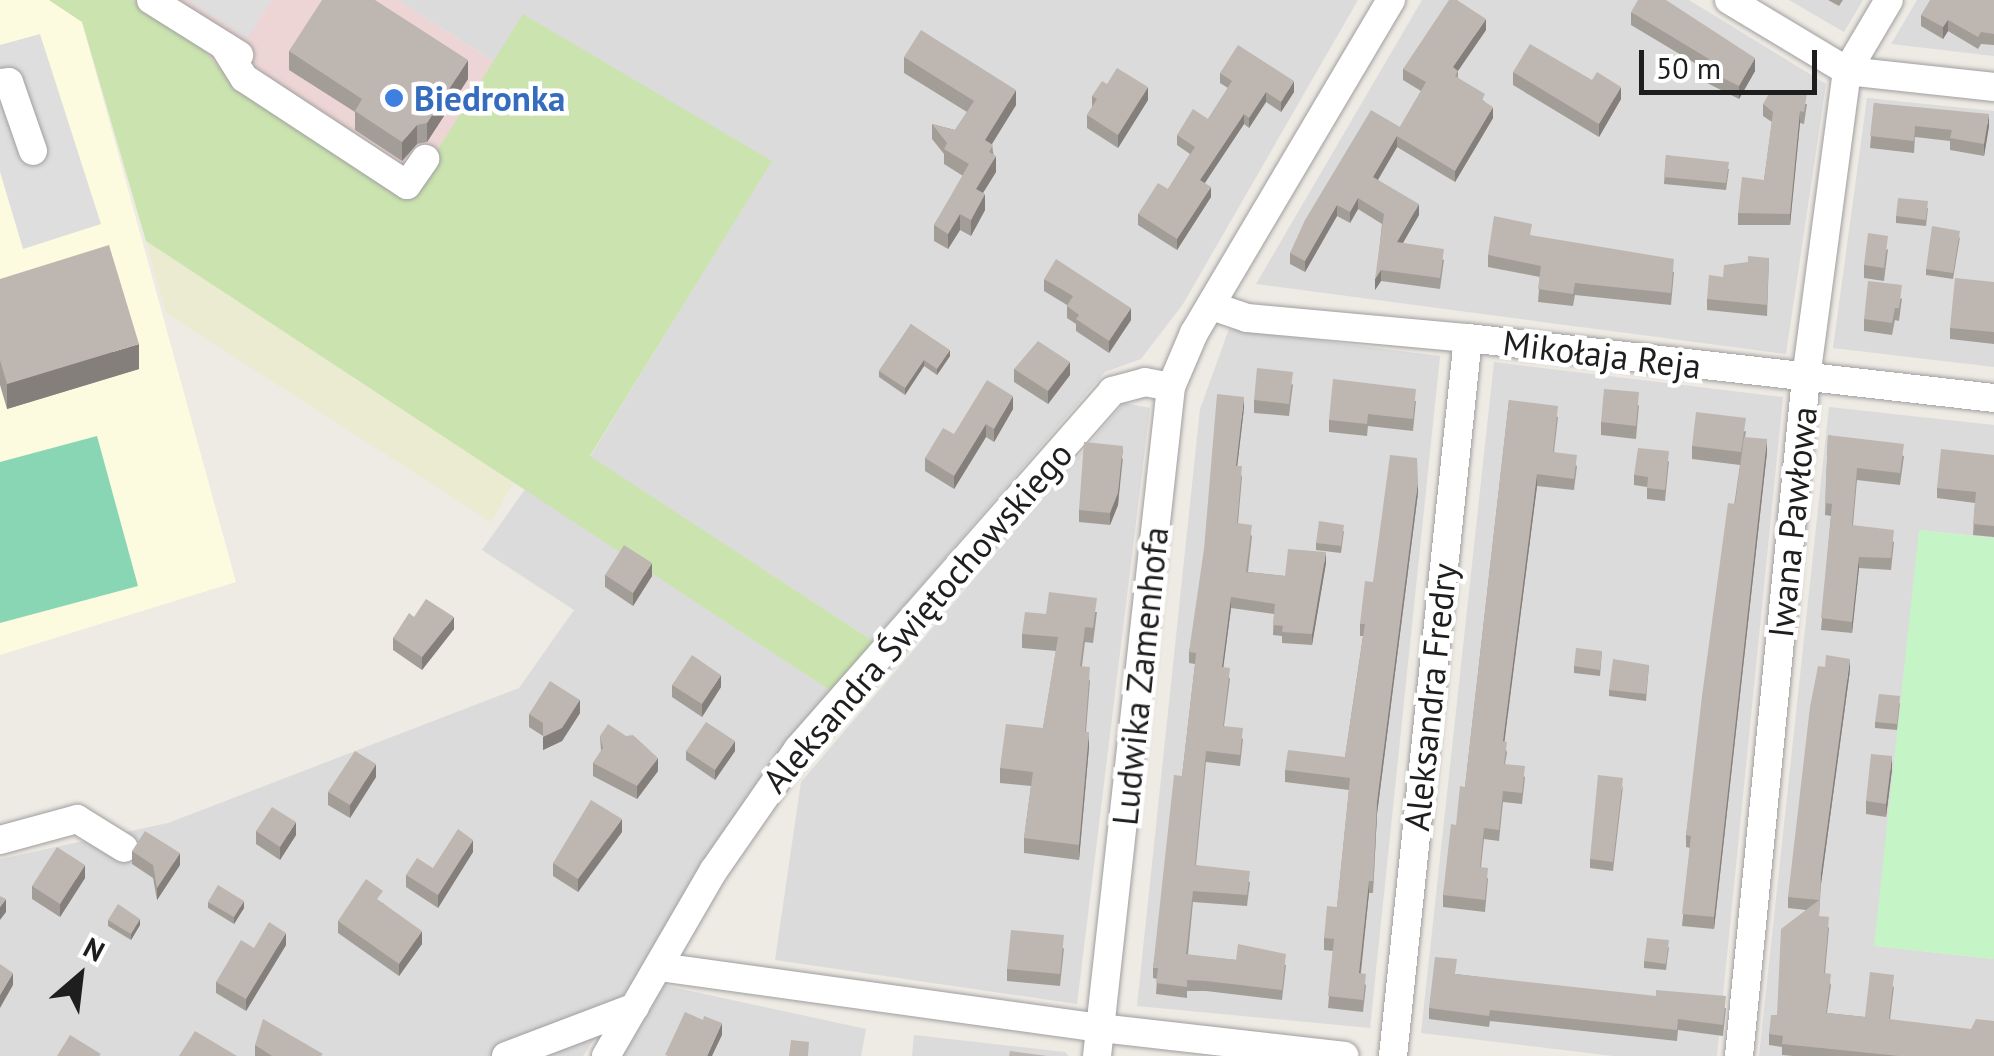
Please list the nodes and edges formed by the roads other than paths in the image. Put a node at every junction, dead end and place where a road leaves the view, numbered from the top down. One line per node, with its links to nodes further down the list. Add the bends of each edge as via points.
1 (152, 0): 5 (street)
2 (1392, 0): 12 (street)
3 (1730, 0): 6 (street)
4 (1889, 0): 6 (street, Iwana Pawłowa)
5 (224, 46): 8 (street); 11 (street, via 244,78 407,185)
6 (1847, 72): 9 (street); 14 (street, Iwana Pawłowa)
7 (0, 82): 10 (street, via 9,82)
8 (281, 82)
9 (1994, 87)
10 (33, 150)
11 (425, 159)
12 (1212, 306): 13 (street, Mikołaja Reja, via 1247,318); 15 (street, Ludwika Zamenhofa)
13 (1468, 338): 14 (street, Mikołaja Reja); 25 (street, Aleksandra Fredry)
14 (1806, 378): 16 (street, Mikołaja Reja); 26 (street, Iwana Pawłowa)
15 (1172, 387): 19 (street, Aleksandra Świętochowskiego, via 1145,382 1112,391 908,620 778,773); 21 (street, Ludwika Zamenhofa)
16 (1994, 398)
17 (0, 840): 18 (street, via 78,820)
18 (124, 848)
19 (660, 967): 20 (street, Aleksandra Świętochowskiego); 21 (street)
20 (635, 1007): 22 (street); 23 (street, Aleksandra Świętochowskiego)
21 (1098, 1042): 24 (street)
22 (506, 1056)
23 (606, 1056)
24 (1344, 1056)
25 (1393, 1056)
26 (1739, 1056)

